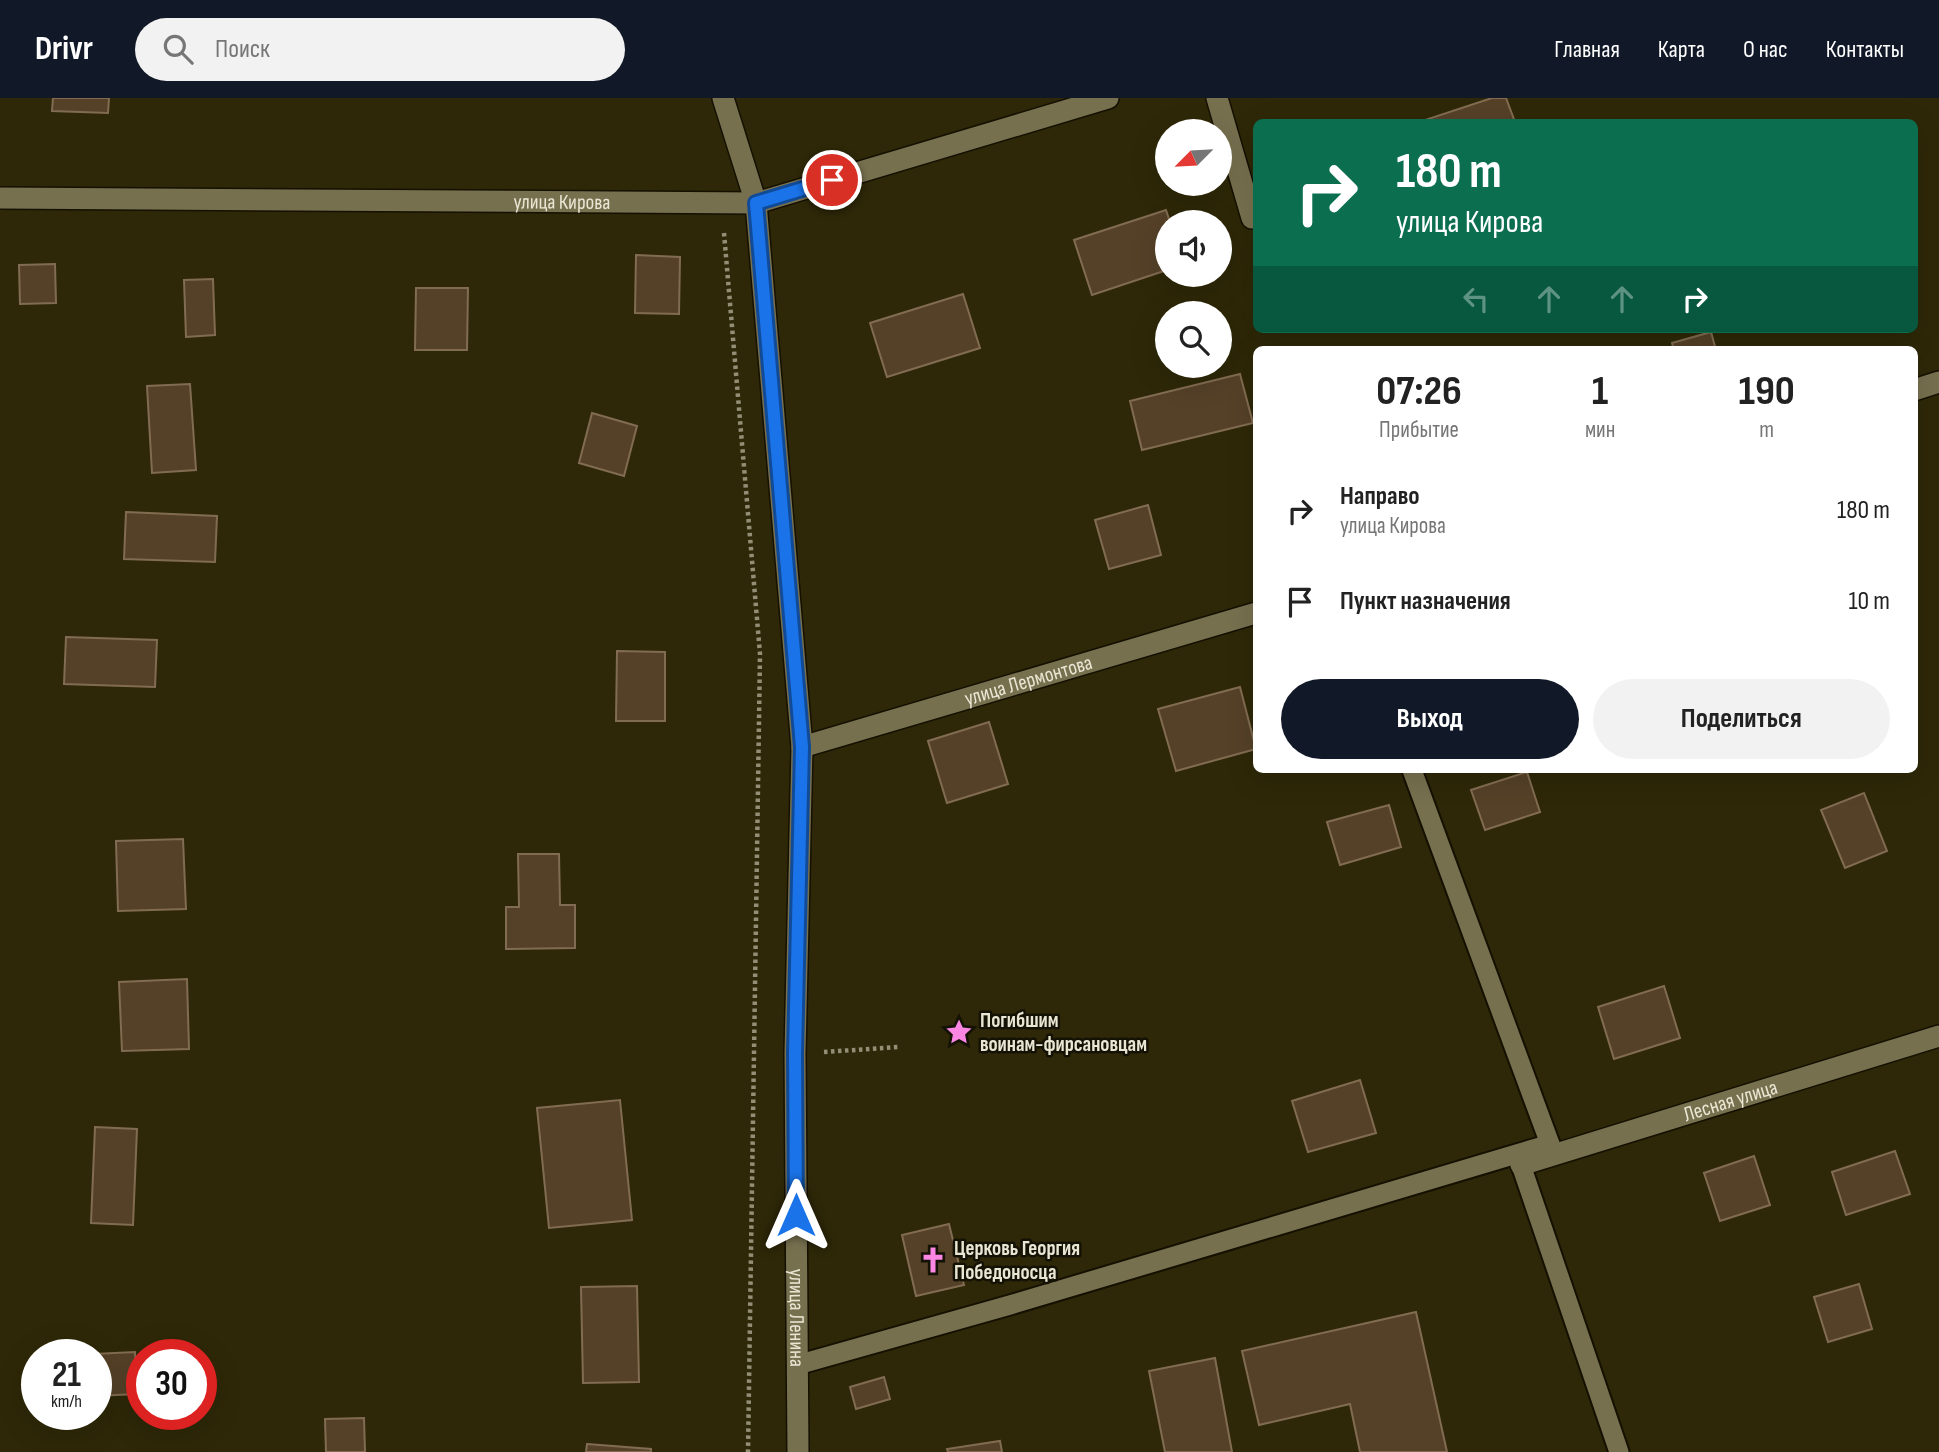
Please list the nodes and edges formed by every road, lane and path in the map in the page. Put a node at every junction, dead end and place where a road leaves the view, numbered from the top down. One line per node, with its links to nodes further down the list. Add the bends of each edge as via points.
1 (723, 98): 6 (street, улица Ленина)
2 (1108, 98): 6 (street, улица Кирова)
3 (1217, 98): 7 (street)
4 (0, 198): 5 (street, улица Кирова)
5 (721, 203): 6 (street, улица Кирова); 19 (path, via 760,654)
6 (756, 203): 11 (street, улица Ленина)
7 (1252, 218)
8 (1939, 382): 9 (street)
9 (1918, 389)
10 (1253, 615): 11 (street, улица Лермонтова)
11 (802, 747): 15 (street, улица Ленина)
12 (1413, 773): 16 (lane)
13 (1939, 1035): 17 (street, Лесная улица)
14 (899, 1047): 15 (path)
15 (795, 1053): 18 (street, улица Ленина)
16 (1550, 1144): 17 (lane); 18 (lane)
17 (1521, 1165): 21 (lane)
18 (797, 1365): 20 (street, улица Ленина)
19 (748, 1452)
20 (798, 1452)
21 (1619, 1452)

